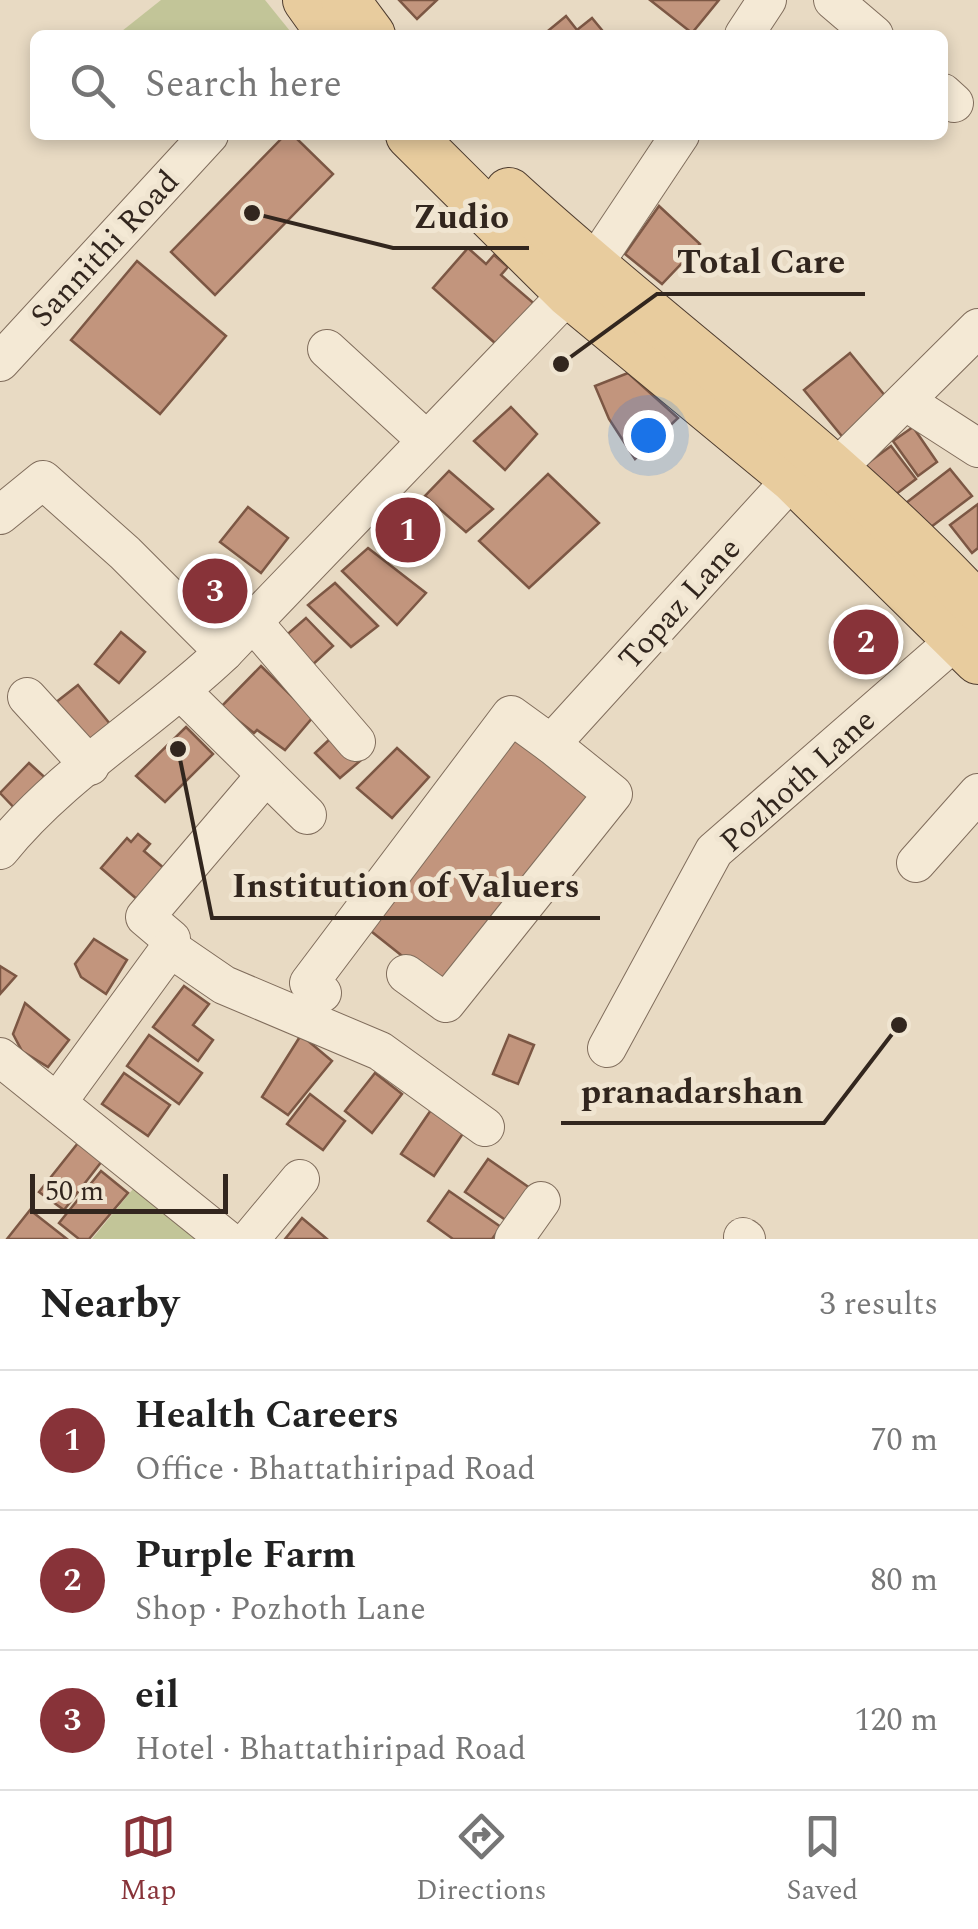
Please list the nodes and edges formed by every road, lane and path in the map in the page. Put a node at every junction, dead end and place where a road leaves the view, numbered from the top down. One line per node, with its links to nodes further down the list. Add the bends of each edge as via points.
1 (767, 0): 3 (street)
2 (832, 0): 4 (street)
3 (747, 30)
4 (868, 30)
5 (203, 140): 12 (street, Sannithi Road)
6 (416, 140): 9 (main road)
7 (453, 140): 9 (main road)
8 (677, 140): 9 (street)
9 (580, 280): 14 (street); 16 (main road)
10 (978, 330): 13 (street, Topaz Lane)
11 (327, 349): 14 (street)
12 (0, 362)
13 (905, 401): 15 (street); 16 (street, Topaz Lane)
14 (426, 440): 18 (street)
15 (978, 448)
16 (815, 473): 19 (main road); 23 (street, Topaz Lane)
17 (0, 515): 20 (street, via 44,480)
18 (252, 621): 20 (street); 24 (street)
19 (971, 635): 34 (street, Pozhoth Lane, via 714,852)
20 (224, 652): 21 (street)
21 (182, 692): 25 (street); 26 (street)
22 (27, 696): 25 (street)
23 (558, 736): 32 (street, via 613,794 446,1003); 33 (street, via 511,715 309,983)
24 (356, 742)
25 (90, 766): 29 (street)
26 (266, 775): 28 (street); 31 (street, via 145,918 171,939)
27 (978, 793): 30 (street)
28 (307, 815)
29 (0, 850)
30 (916, 863)
31 (170, 948): 36 (street); 37 (street, via 224,985 380,1051)
32 (406, 974)
33 (322, 993)
34 (606, 1048)
35 (0, 1057): 36 (street)
36 (59, 1100): 40 (street)
37 (485, 1127)
38 (300, 1180): 41 (street)
39 (541, 1201): 42 (street)
40 (226, 1239)
41 (250, 1239)
42 (514, 1239)

